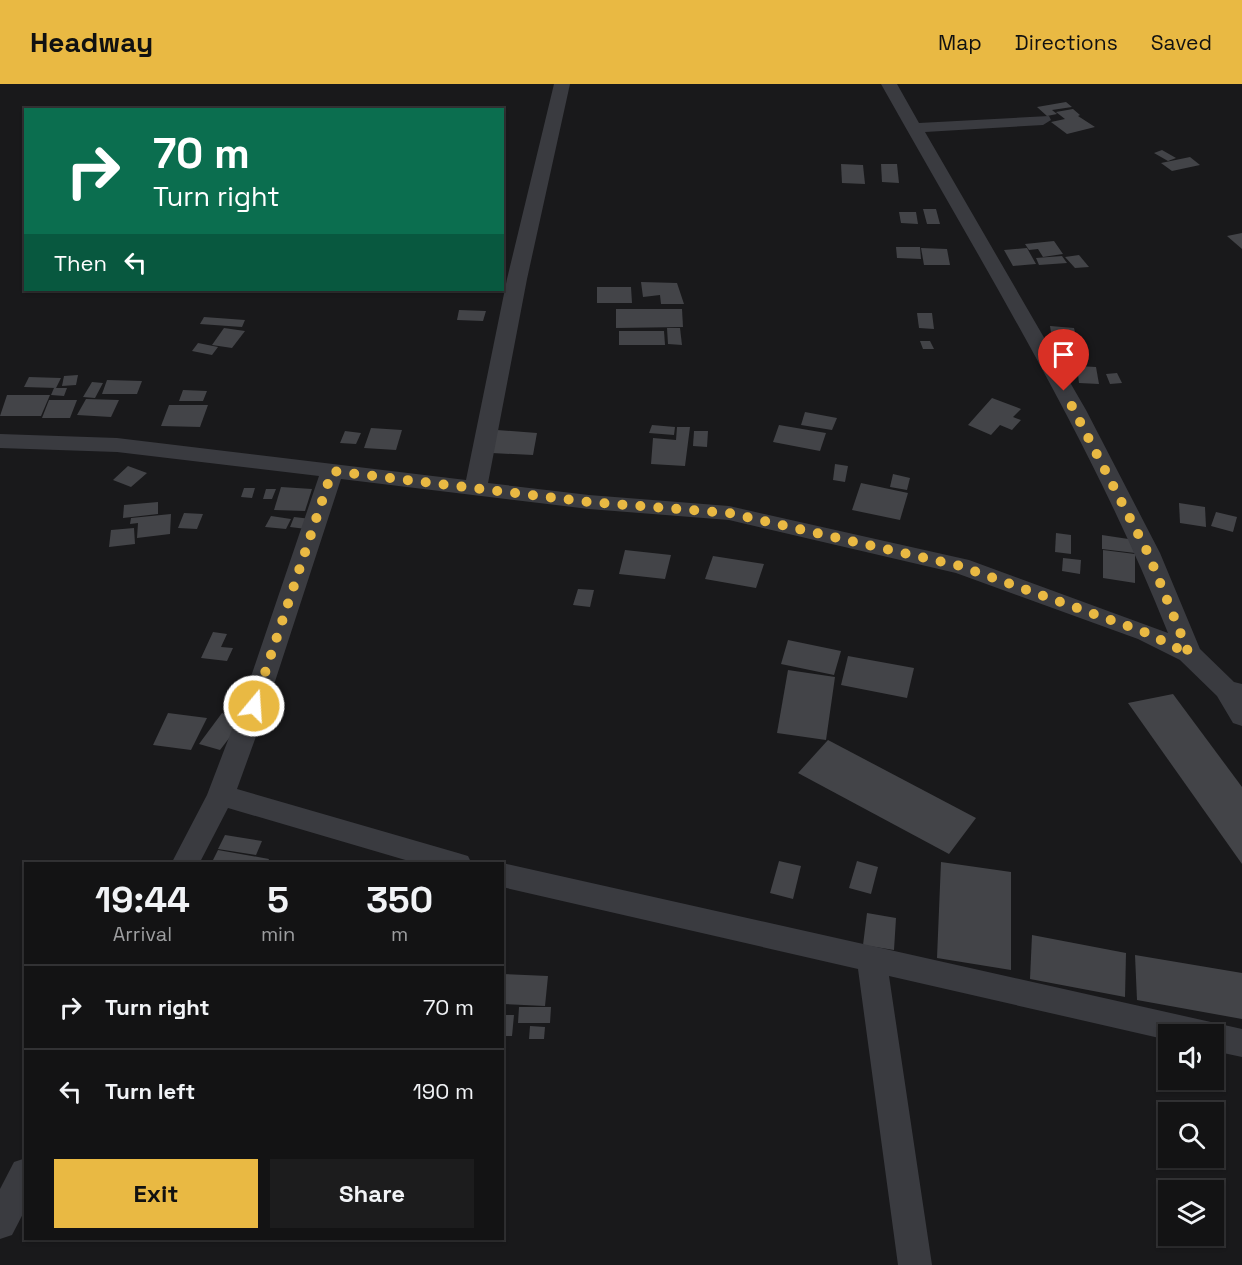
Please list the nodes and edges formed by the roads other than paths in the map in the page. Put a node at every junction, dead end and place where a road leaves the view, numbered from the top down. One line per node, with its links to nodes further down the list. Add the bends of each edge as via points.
1 (562, 84): 7 (street, via 517,279)
2 (889, 84): 4 (street)
3 (1043, 120): 4 (street)
4 (914, 128): 8 (street, via 1075,410 1148,553)
5 (0, 441): 6 (street, via 117,445)
6 (332, 471): 7 (street); 11 (street)
7 (476, 488): 8 (street, via 729,513 891,549 960,566 1071,605 1147,633)
8 (1189, 654): 9 (street)
9 (1234, 691): 10 (street)
10 (1242, 716)
11 (221, 795): 12 (street); 13 (street)
12 (186, 862)
13 (451, 862)
14 (504, 875): 15 (street)
15 (872, 959): 16 (street); 21 (street)
16 (1159, 1024)
17 (1224, 1038): 18 (street)
18 (1242, 1043)
19 (24, 1177): 20 (street)
20 (0, 1223)
21 (915, 1265)

